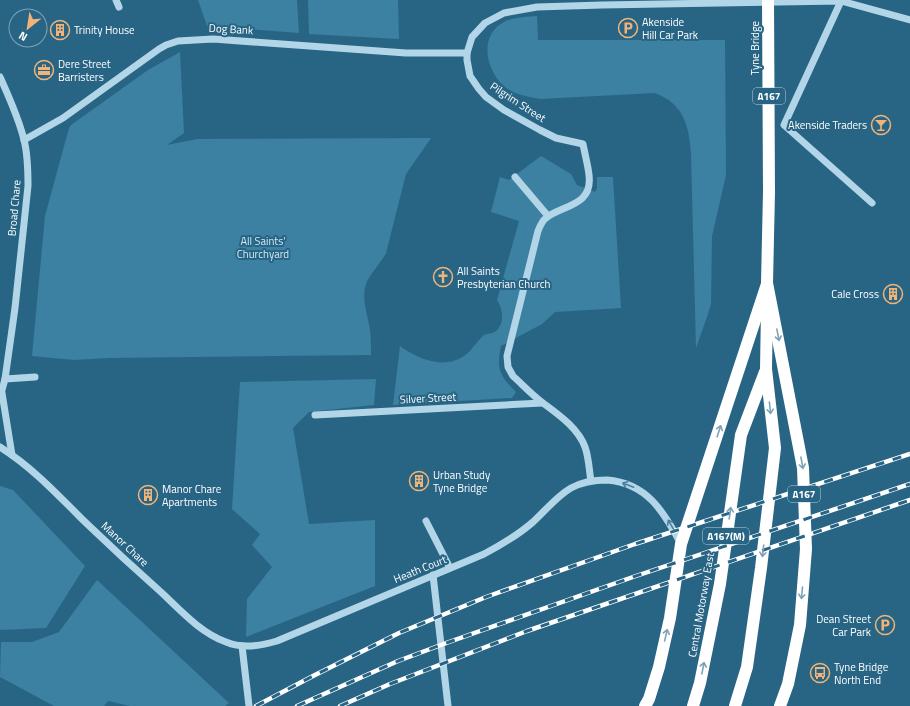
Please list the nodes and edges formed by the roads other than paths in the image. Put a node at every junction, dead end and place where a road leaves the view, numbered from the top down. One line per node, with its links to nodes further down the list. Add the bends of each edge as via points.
1 (651, 0): 4 (street)
2 (768, 0): 12 (highway, Tyne Bridge / A167, bridge)
3 (840, 1): 4 (street); 5 (street); 10 (street, via 784,124)
4 (665, 4): 6 (street, via 537,7 504,13 485,23 478,30 472,37)
5 (910, 20)
6 (467, 53): 8 (street, Dog Bank, via 406,53 213,39 185,40 166,44 63,118); 11 (street, Pilgrim Street, via 470,76 486,96 504,110 556,138 583,144 590,177 586,193 576,203)
7 (0, 77): 8 (street, Broad Chare)
8 (24, 140): 15 (street, Broad Chare, via 28,186)
9 (515, 177): 11 (street)
10 (872, 203)
11 (548, 216): 17 (street, via 538,231 507,363 513,376)
12 (768, 283): 13 (highway, Central Motorway East / A167(M)); 23 (highway, A167, one-way to 12); 32 (highway, A167, one-way to 32, via 804,468 806,542 800,625 788,684)
13 (766, 369): 30 (highway, Central Motorway East / A167(M), one-way to 13, via 720,584 741,435); 31 (highway, Central Motorway East / A167(M), one-way to 31, via 775,448 747,667)
14 (35, 377): 15 (street)
15 (5, 379): 16 (street, Broad Chare)
16 (1, 395): 20 (street, Broad Chare)
17 (542, 403): 18 (street, Silver Street); 21 (street, via 556,412 580,438 585,448)
18 (315, 415)
19 (0, 447): 20 (street, Manor Chare)
20 (12, 455): 26 (street, Manor Chare, via 42,479 109,545 198,626 227,643)
21 (591, 481): 23 (street, one-way to 21, via 658,507 641,491 626,483); 24 (street, Heath Court, via 571,488 532,523 508,540 484,554)
22 (426, 521): 24 (street)
23 (681, 544): 27 (highway, A167, one-way to 23, via 670,618)
24 (450, 568): 25 (street, Heath Court)
25 (433, 575): 26 (street, Heath Court, via 277,641); 29 (street)
26 (242, 646): 28 (street)
27 (647, 704)
28 (249, 706)
29 (448, 706)
30 (693, 706)
31 (735, 706)
32 (780, 706)

